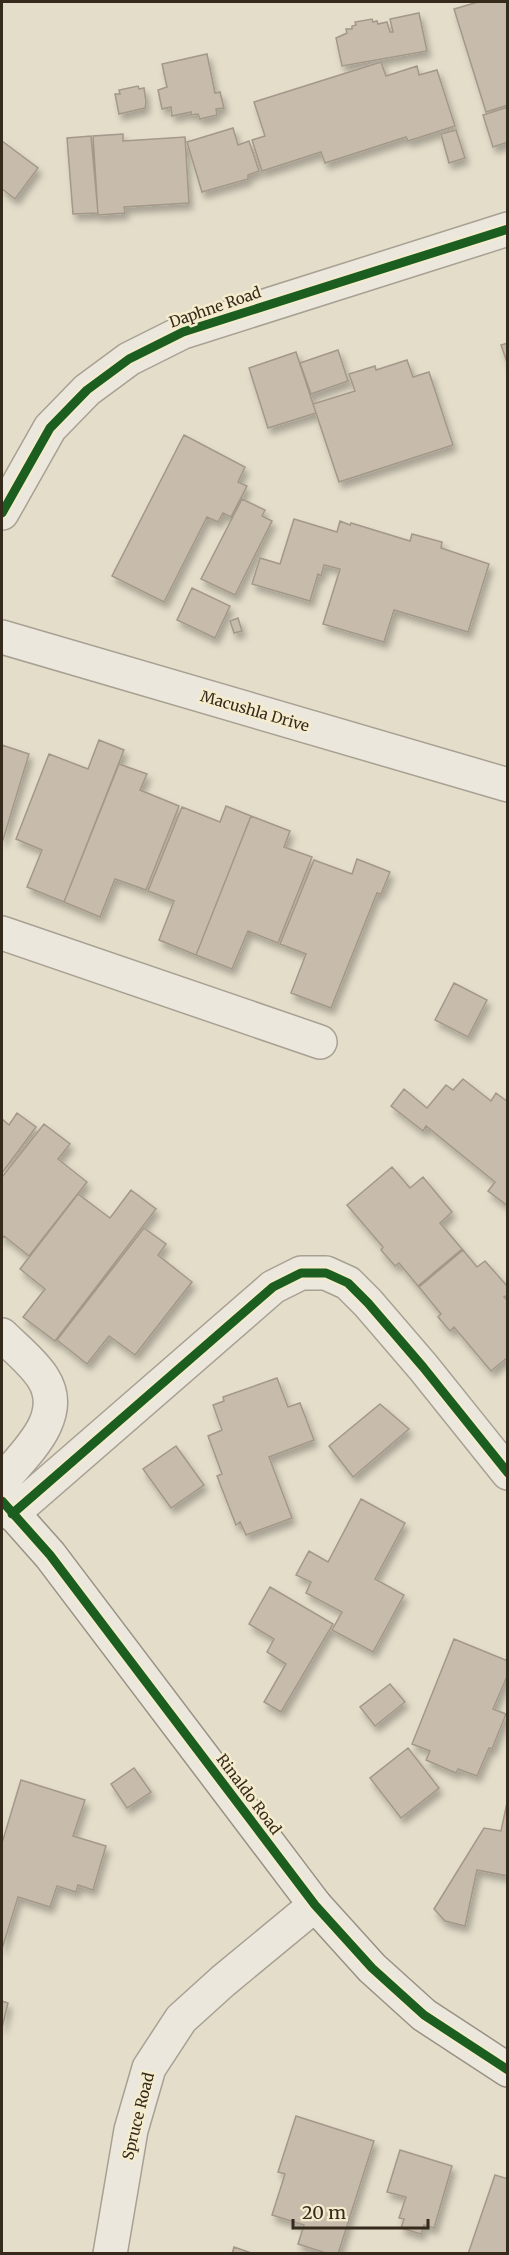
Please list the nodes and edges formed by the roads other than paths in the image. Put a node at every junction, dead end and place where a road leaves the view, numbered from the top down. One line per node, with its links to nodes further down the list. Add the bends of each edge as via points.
1 (507, 229): 2 (street, Daphne Road, via 183,332 129,360 87,390 50,428)
2 (2, 513)
3 (2, 637): 4 (street, Macushla Drive)
4 (507, 785)
5 (2, 933): 6 (street)
6 (320, 1042)
7 (2, 1335): 9 (street, via 43,1378 51,1407 42,1432)
8 (507, 1473): 10 (street, via 423,1367 348,1282 326,1274 301,1273 273,1287)
9 (2, 1481)
10 (7, 1508): 11 (street, Rinaldo Road, via 50,1556)
11 (315, 1905): 12 (street, Rinaldo Road, via 372,1968 424,2014); 13 (street, Spruce Road, via 181,2019 149,2068 131,2130)
12 (507, 2070)
13 (110, 2253)

